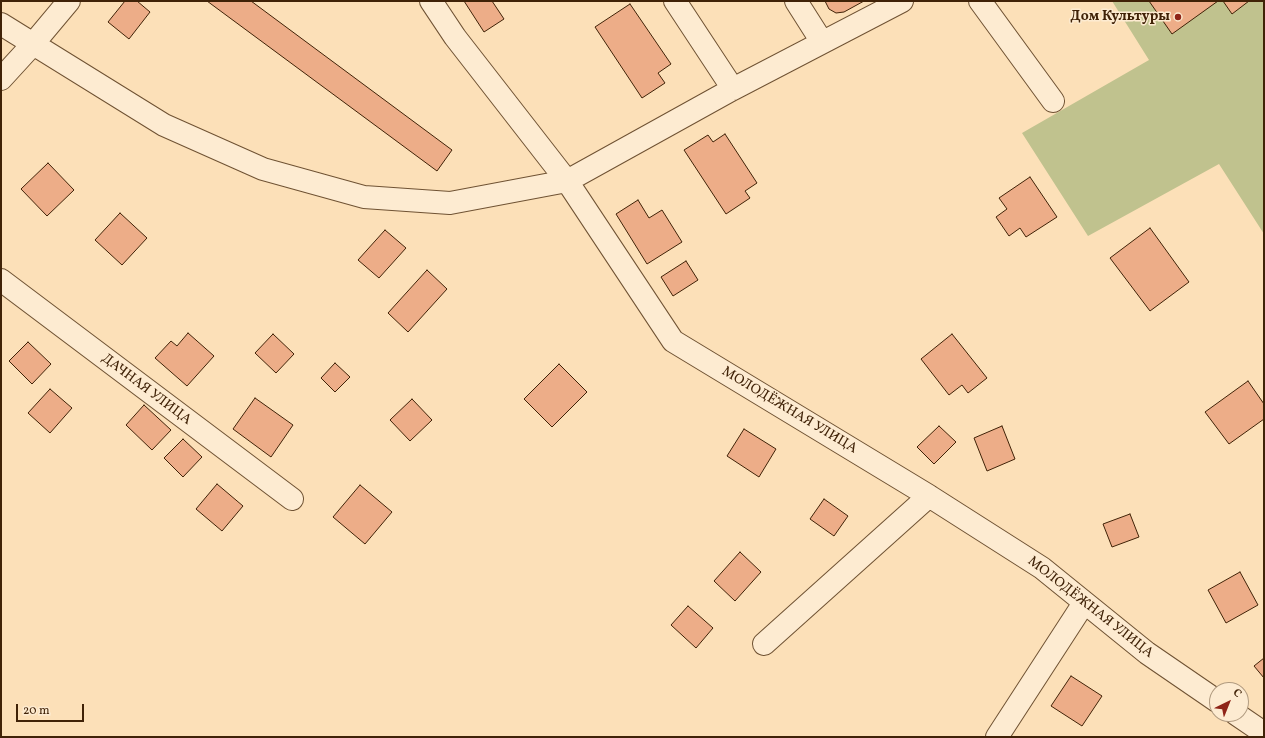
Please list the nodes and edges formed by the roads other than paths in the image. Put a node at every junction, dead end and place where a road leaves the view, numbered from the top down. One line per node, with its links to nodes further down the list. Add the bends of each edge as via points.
1 (69, 1): 9 (street)
2 (431, 1): 13 (street, МОЛОДЁЖНАЯ УЛИЦА, via 455,37)
3 (675, 1): 11 (street)
4 (796, 1): 8 (street)
5 (902, 1): 8 (street)
6 (980, 1): 12 (street)
7 (1, 24): 9 (street)
8 (822, 42): 11 (street)
9 (33, 44): 10 (street); 13 (street, via 164,125 263,168 364,197 450,203)
10 (1, 79)
11 (733, 89): 13 (street)
12 (1053, 101)
13 (567, 181): 15 (street, МОЛОДЁЖНАЯ УЛИЦА, via 673,341)
14 (1, 280): 16 (street, ДАЧНАЯ УЛИЦА)
15 (929, 496): 17 (street, МОЛОДЁЖНАЯ УЛИЦА, via 1042,568); 18 (street)
16 (292, 499)
17 (1084, 603): 19 (street, МОЛОДЁЖНАЯ УЛИЦА, via 1147,653); 22 (street)
18 (764, 644)
19 (1209, 696)
20 (1248, 722): 21 (street)
21 (1264, 733)
22 (997, 737)

